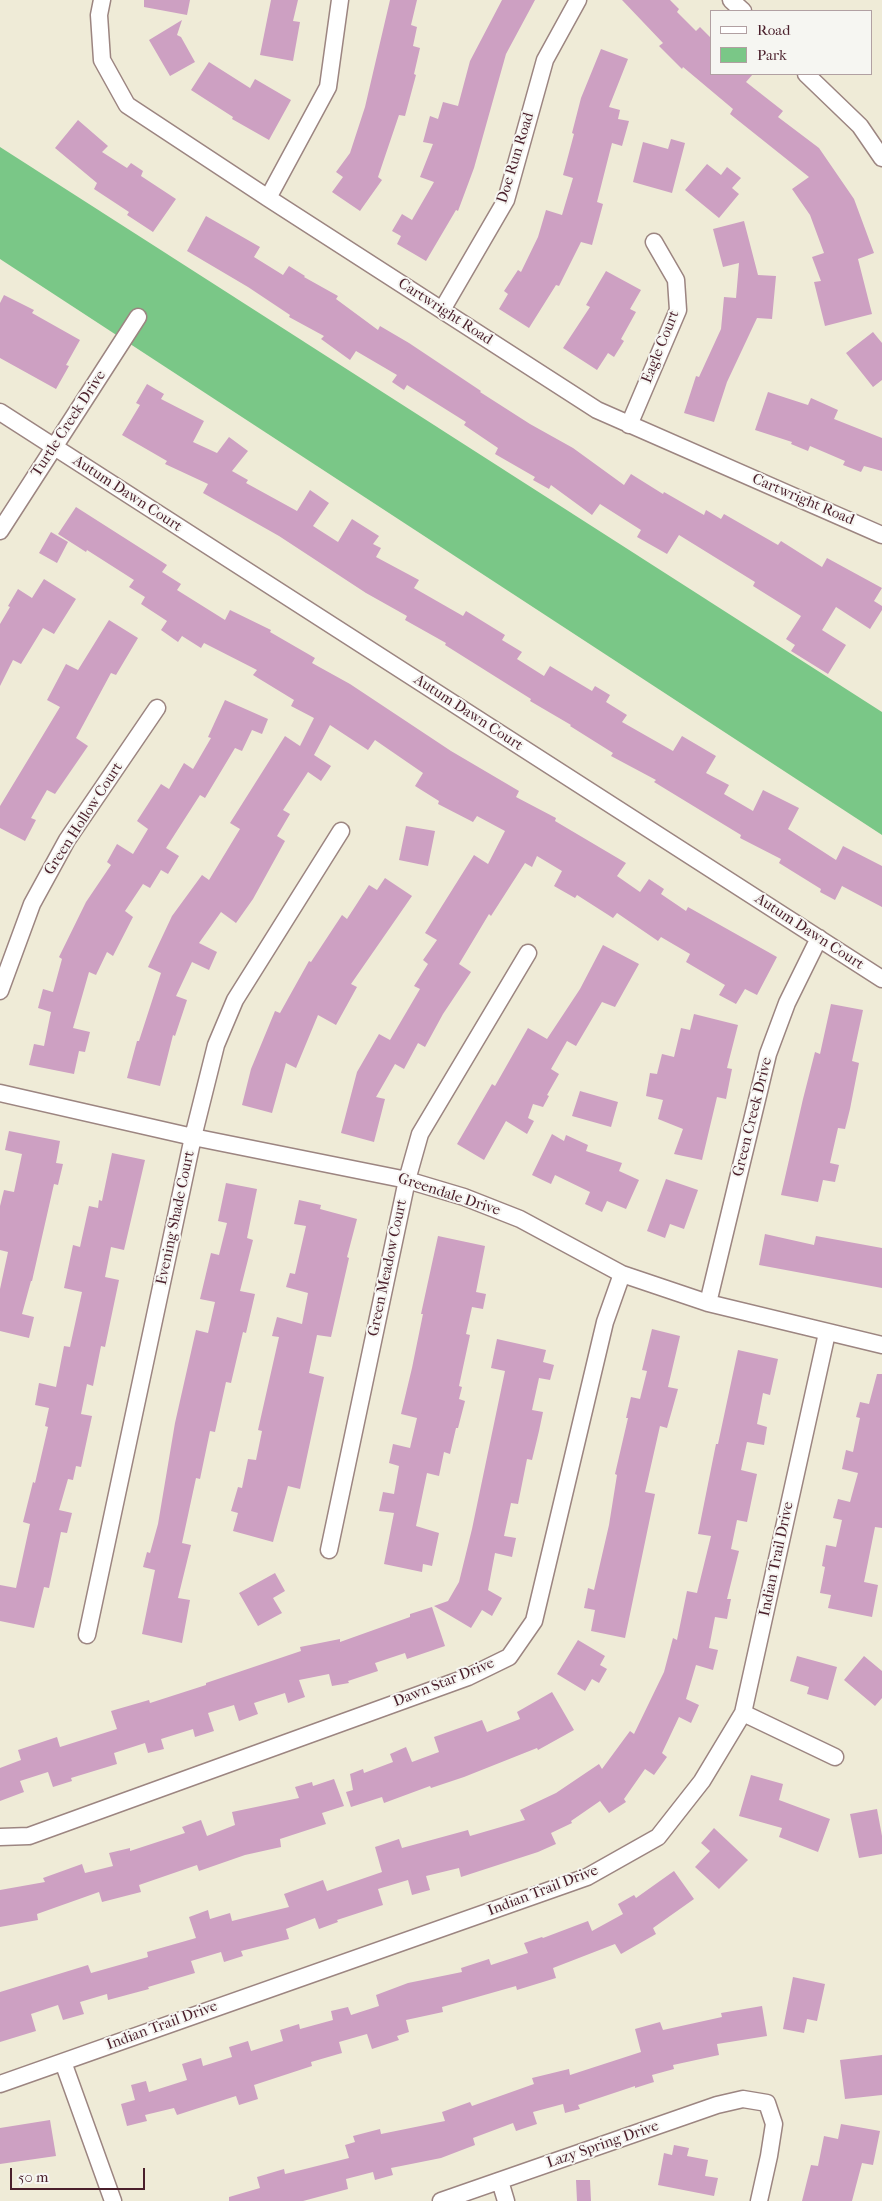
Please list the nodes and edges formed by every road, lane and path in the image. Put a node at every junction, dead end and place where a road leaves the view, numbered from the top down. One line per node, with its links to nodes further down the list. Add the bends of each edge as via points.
1 (102, 0): 8 (street, Cartwright Road, via 99,15 102,60 127,105)
2 (340, 0): 8 (street, via 328,87)
3 (578, 0): 10 (street, Doe Run Road, via 545,60 506,200)
4 (731, 0): 5 (street)
5 (742, 10)
6 (807, 75): 7 (street, via 860,126)
7 (882, 158)
8 (268, 198): 10 (street, Cartwright Road)
9 (654, 242): 13 (street, Eagle Court, via 676,280 678,310)
10 (442, 310): 13 (street, Cartwright Road, via 597,410)
11 (138, 317): 14 (street, Turtle Creek Drive)
12 (0, 412): 14 (street, Autum Dawn Court)
13 (629, 425): 16 (street, Cartwright Road)
14 (54, 447): 15 (street, Turtle Creek Drive); 19 (street, Autum Dawn Court)
15 (0, 531)
16 (882, 535)
17 (157, 708): 22 (street, Green Hollow Court, via 67,840 32,904)
18 (341, 831): 24 (street, Evening Shade Court, via 235,1000 216,1045)
19 (818, 938): 21 (street, Autum Dawn Court); 27 (street, Green Creek Drive, via 787,1003 768,1054)
20 (528, 953): 25 (street, Green Meadow Court, via 420,1134)
21 (882, 979)
22 (0, 991)
23 (0, 1094): 24 (street, Greendale Drive)
24 (193, 1137): 25 (street, Greendale Drive); 31 (street, Evening Shade Court)
25 (407, 1180): 26 (street, Greendale Drive, via 464,1197 520,1219); 30 (street, Green Meadow Court)
26 (622, 1274): 27 (street, Greendale Drive); 34 (street, Dawn Star Drive, via 605,1322 534,1621 509,1657 468,1677 29,1836)
27 (708, 1303): 28 (street, Greendale Drive)
28 (827, 1333): 29 (street, Greendale Drive); 32 (street, Indian Trail Drive)
29 (882, 1345)
30 (329, 1550)
31 (87, 1634)
32 (743, 1713): 33 (street); 35 (street, Indian Trail Drive, via 702,1781 658,1837 587,1878)
33 (835, 1757)
34 (0, 1837)
35 (63, 2062): 36 (street, Indian Trail Drive); 38 (street)
36 (0, 2084)
37 (500, 2181): 39 (street, Lazy Spring Drive); 40 (street); 41 (street, Lazy Spring Drive, via 717,2105 743,2099 767,2103 774,2124)
38 (113, 2201)
39 (441, 2201)
40 (506, 2201)
41 (759, 2201)

